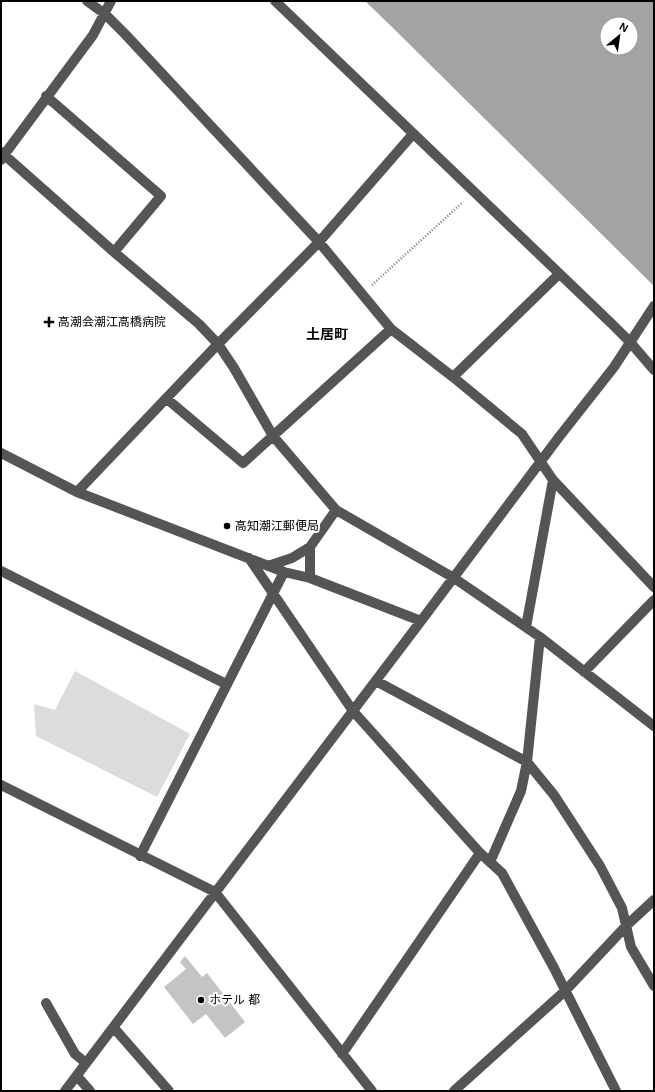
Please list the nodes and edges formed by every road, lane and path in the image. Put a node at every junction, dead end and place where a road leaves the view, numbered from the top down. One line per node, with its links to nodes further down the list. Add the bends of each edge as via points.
1 (88, 1): 4 (street)
2 (111, 1): 4 (street)
3 (275, 1): 6 (street)
4 (105, 14): 5 (street); 9 (street)
5 (46, 96): 7 (street); 10 (street, via 161,196)
6 (413, 134): 8 (street); 9 (street)
7 (2, 156): 10 (street)
8 (473, 191): 11 (street); 12 (path)
9 (319, 242): 12 (street); 16 (street)
10 (114, 252): 16 (street, via 199,324)
11 (558, 274): 15 (street); 18 (street)
12 (362, 294): 14 (street)
13 (654, 306): 15 (street)
14 (391, 329): 18 (street); 20 (street)
15 (630, 342): 17 (street); 22 (street, via 614,367)
16 (218, 344): 19 (street); 20 (street)
17 (654, 370)
18 (453, 377): 22 (street, via 522,434)
19 (167, 399): 20 (street, via 243,463); 24 (street)
20 (273, 436): 25 (street)
21 (1, 453): 24 (street)
22 (540, 462): 23 (street); 32 (street)
23 (553, 480): 33 (street); 37 (street)
24 (77, 492): 27 (street)
25 (336, 510): 26 (street); 32 (street)
26 (310, 547): 28 (street, via 292,558); 31 (street)
27 (249, 558): 28 (street); 34 (street)
28 (268, 566): 30 (street)
29 (1, 571): 41 (street)
30 (284, 572): 31 (street); 34 (street)
31 (310, 578): 36 (street)
32 (454, 578): 36 (street); 37 (street)
33 (654, 587)
34 (273, 593): 41 (street); 42 (street)
35 (654, 600): 39 (street)
36 (421, 621): 40 (street)
37 (526, 627): 38 (street)
38 (540, 637): 39 (street); 44 (street)
39 (584, 672): 43 (street)
40 (376, 681): 42 (street); 44 (street)
41 (226, 684): 47 (street)
42 (353, 711): 46 (street); 49 (street)
43 (654, 726)
44 (527, 762): 48 (street, via 521,791); 51 (street, via 554,795 600,866 622,908)
45 (1, 785): 47 (street)
46 (480, 853): 48 (street); 56 (street)
47 (140, 856): 49 (street)
48 (490, 862): 53 (street, via 502,873)
49 (215, 892): 55 (street); 56 (street)
50 (654, 900): 51 (street)
51 (627, 925): 52 (street, via 631,947); 53 (street)
52 (654, 986)
53 (565, 991): 63 (street); 64 (street)
54 (46, 1002): 57 (street, via 75,1054)
55 (114, 1028): 57 (street); 61 (street)
56 (342, 1054): 62 (street)
57 (86, 1064): 58 (street)
58 (77, 1076): 59 (street); 60 (street)
59 (65, 1091)
60 (90, 1091)
61 (169, 1091)
62 (372, 1091)
63 (454, 1091)
64 (616, 1091)

